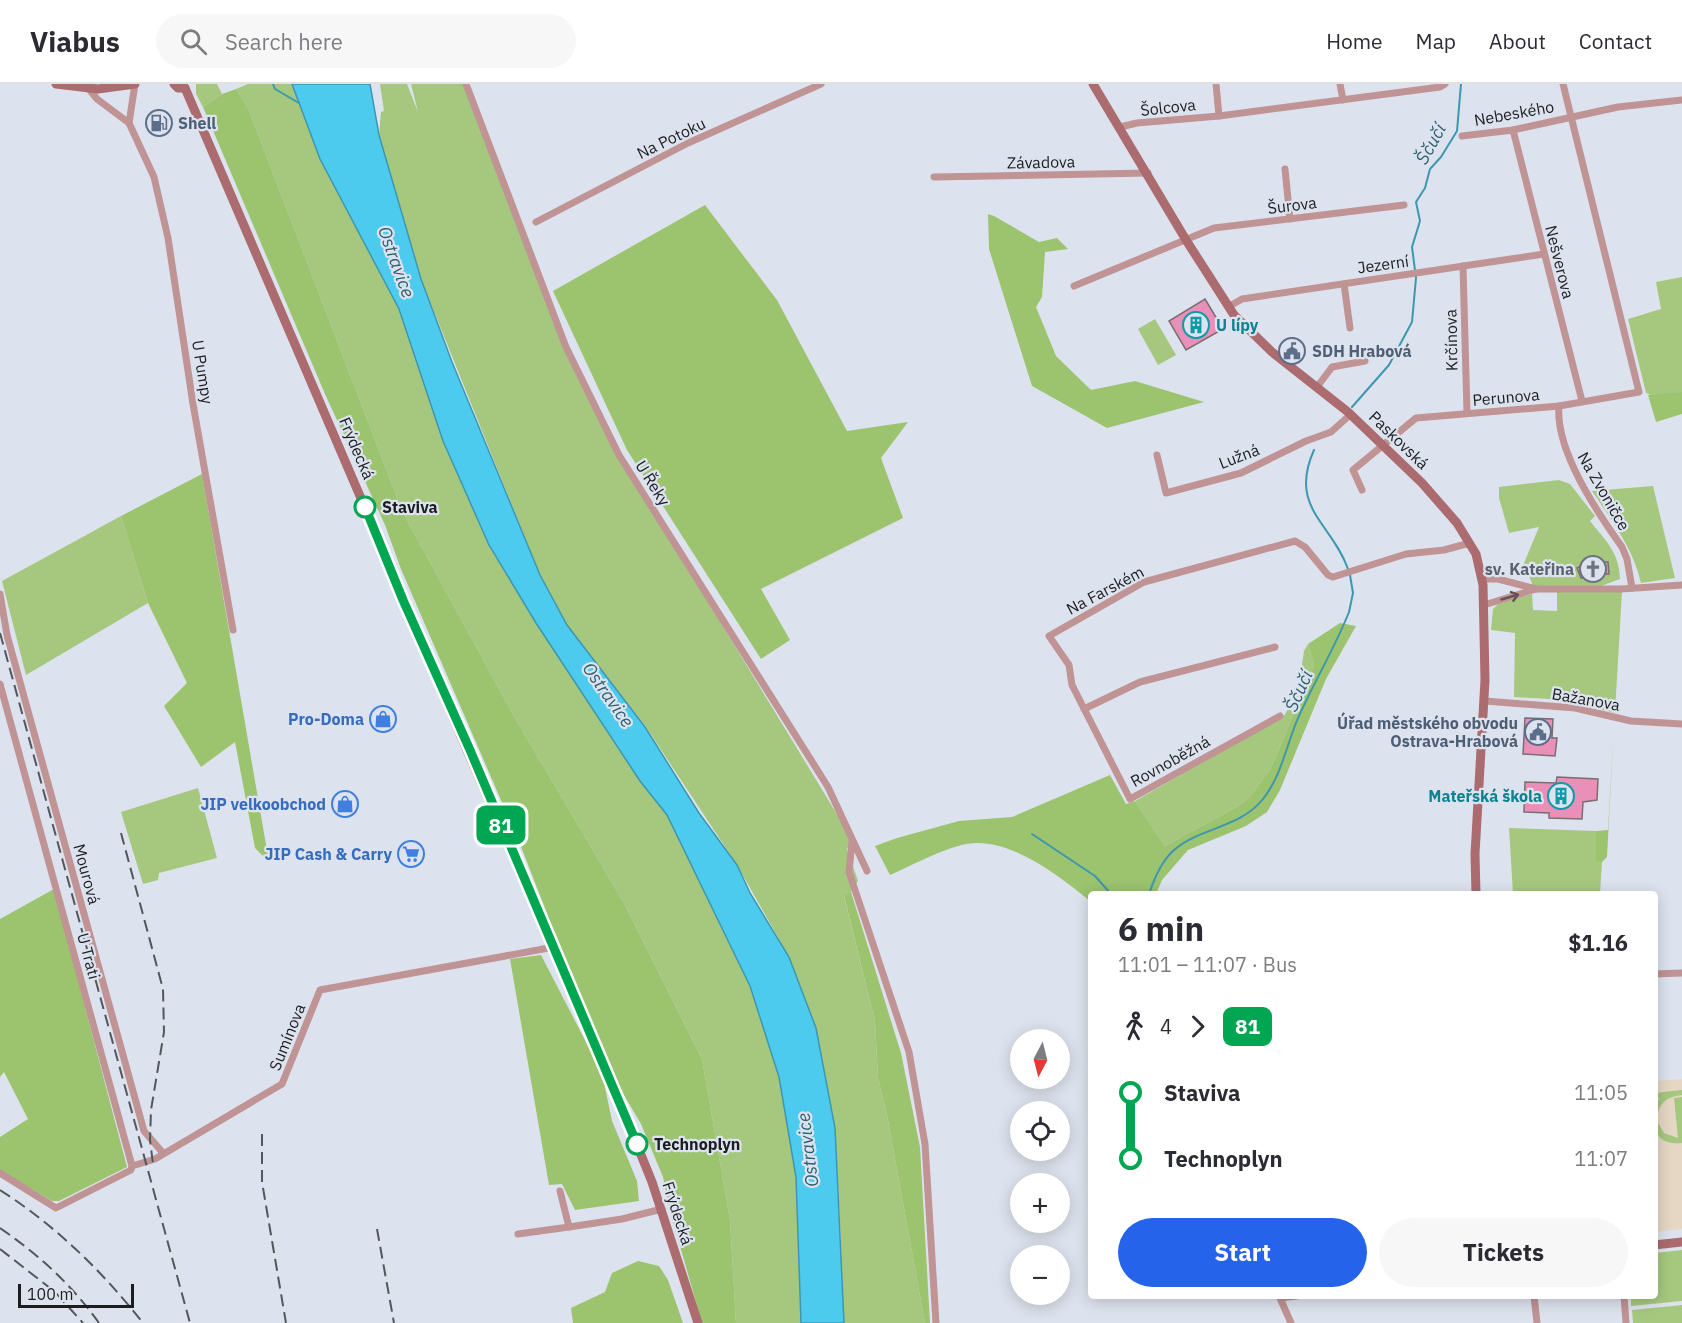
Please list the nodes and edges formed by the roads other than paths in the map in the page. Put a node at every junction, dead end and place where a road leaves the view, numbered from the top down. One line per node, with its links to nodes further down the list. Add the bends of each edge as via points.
1 (56, 84): 12 (main road)
2 (135, 84): 12 (main road); 17 (street)
3 (174, 84): 11 (main road, via 178,88)
4 (466, 84): 57 (street, U Řeky, via 566,347 619,455 828,787)
5 (821, 84): 26 (street, Na Potoku, via 688,142)
6 (1093, 84): 18 (main road, Paskovská)
7 (1216, 84): 15 (street, Šolcova)
8 (1341, 84): 13 (street)
9 (1445, 84): 13 (street, Šolcova)
10 (1563, 84): 16 (street)
11 (187, 86): 60 (main road, Frýdecká, via 431,667)
12 (88, 88): 17 (street, U Pumpy)
13 (1343, 100): 15 (street, Šolcova)
14 (1682, 100): 16 (street, Nebeského)
15 (1219, 116): 18 (street, Šolcova)
16 (1571, 117): 19 (street, Nebeského); 36 (street, Perunova, via 1639,392)
17 (129, 123): 50 (street, U Pumpy, via 154,177 168,238)
18 (1120, 127): 22 (main road, Paskovská)
19 (1513, 129): 20 (street, Nebeského); 28 (street, Nešverova)
20 (1461, 136)
21 (1285, 169): 25 (street)
22 (1148, 173): 23 (street, Závadova); 27 (main road, Paskovská)
23 (934, 177)
24 (1404, 205): 25 (street, Šurova)
25 (1290, 219): 27 (street, Šurova, via 1214,228)
26 (536, 222)
27 (1186, 240): 31 (street); 32 (main road, Paskovská)
28 (1544, 254): 29 (street, Jezerní); 36 (street, Nešverova)
29 (1463, 266): 30 (street, Jezerní); 38 (street, Krčínova)
30 (1344, 284): 32 (street, Jezerní, via 1242,299); 33 (street)
31 (1074, 286)
32 (1228, 307): 35 (main road, Paskovská, via 1266,347)
33 (1350, 328)
34 (1365, 361): 35 (street, via 1332,367)
35 (1317, 387): 39 (main road, Paskovská)
36 (1582, 401): 37 (street, Perunova)
37 (1559, 406): 38 (street, Perunova); 46 (street, Na Zvoničce, via 1566,452 1622,547)
38 (1467, 413): 40 (street, Perunova, via 1416,418)
39 (1351, 414): 40 (main road, Paskovská); 41 (street, Lužná, via 1331,432 1241,473 1166,493)
40 (1384, 446): 42 (street, Perunova, via 1353,470); 43 (main road, Paskovská, via 1449,511)
41 (1157, 455)
42 (1362, 489)
43 (1470, 543): 44 (main road, Paskovská); 54 (street, Na Farském, via 1406,554 1333,577 1305,547 1295,542 1143,582 1049,636 1069,665 1072,685)
44 (1483, 579): 47 (street, via 1504,580); 49 (main road, Paskovská)
45 (1682, 585): 46 (street)
46 (1632, 588): 47 (street)
47 (1536, 590): 49 (street, one-way to 47)
48 (0, 594): 63 (street, Mourová, via 144,1131)
49 (1484, 605): 53 (main road, Paskovská)
50 (233, 630)
51 (1275, 647): 54 (street, via 1140,682)
52 (0, 684): 64 (street, U Trati)
53 (1485, 701): 56 (street, Bažanova, via 1575,708 1631,721); 59 (main road, Paskovská, via 1474,854)
54 (1084, 709): 55 (street, Rovnoběžná, via 1130,799)
55 (1280, 716)
56 (1682, 724)
57 (852, 839): 58 (street, U Řeky); 76 (street, via 849,872 909,1052 925,1144)
58 (867, 872)
59 (1476, 891)
60 (554, 947): 63 (street, Sumínova, via 320,990 282,1084); 67 (main road, Frýdecká)
61 (1682, 973): 62 (street)
62 (1658, 974)
63 (163, 1153): 64 (street, Sumínova)
64 (131, 1168): 65 (street, via 56,1208)
65 (0, 1173)
66 (560, 1191): 68 (street)
67 (662, 1209): 68 (street, via 622,1220); 75 (main road, Frýdecká)
68 (569, 1227): 69 (street)
69 (518, 1234)
70 (1682, 1242): 71 (main road)
71 (1658, 1245)
72 (1280, 1299): 77 (street)
73 (1534, 1299): 78 (street)
74 (1624, 1299): 79 (street)
75 (698, 1323)
76 (936, 1323)
77 (1291, 1323)
78 (1537, 1323)
79 (1626, 1323)

